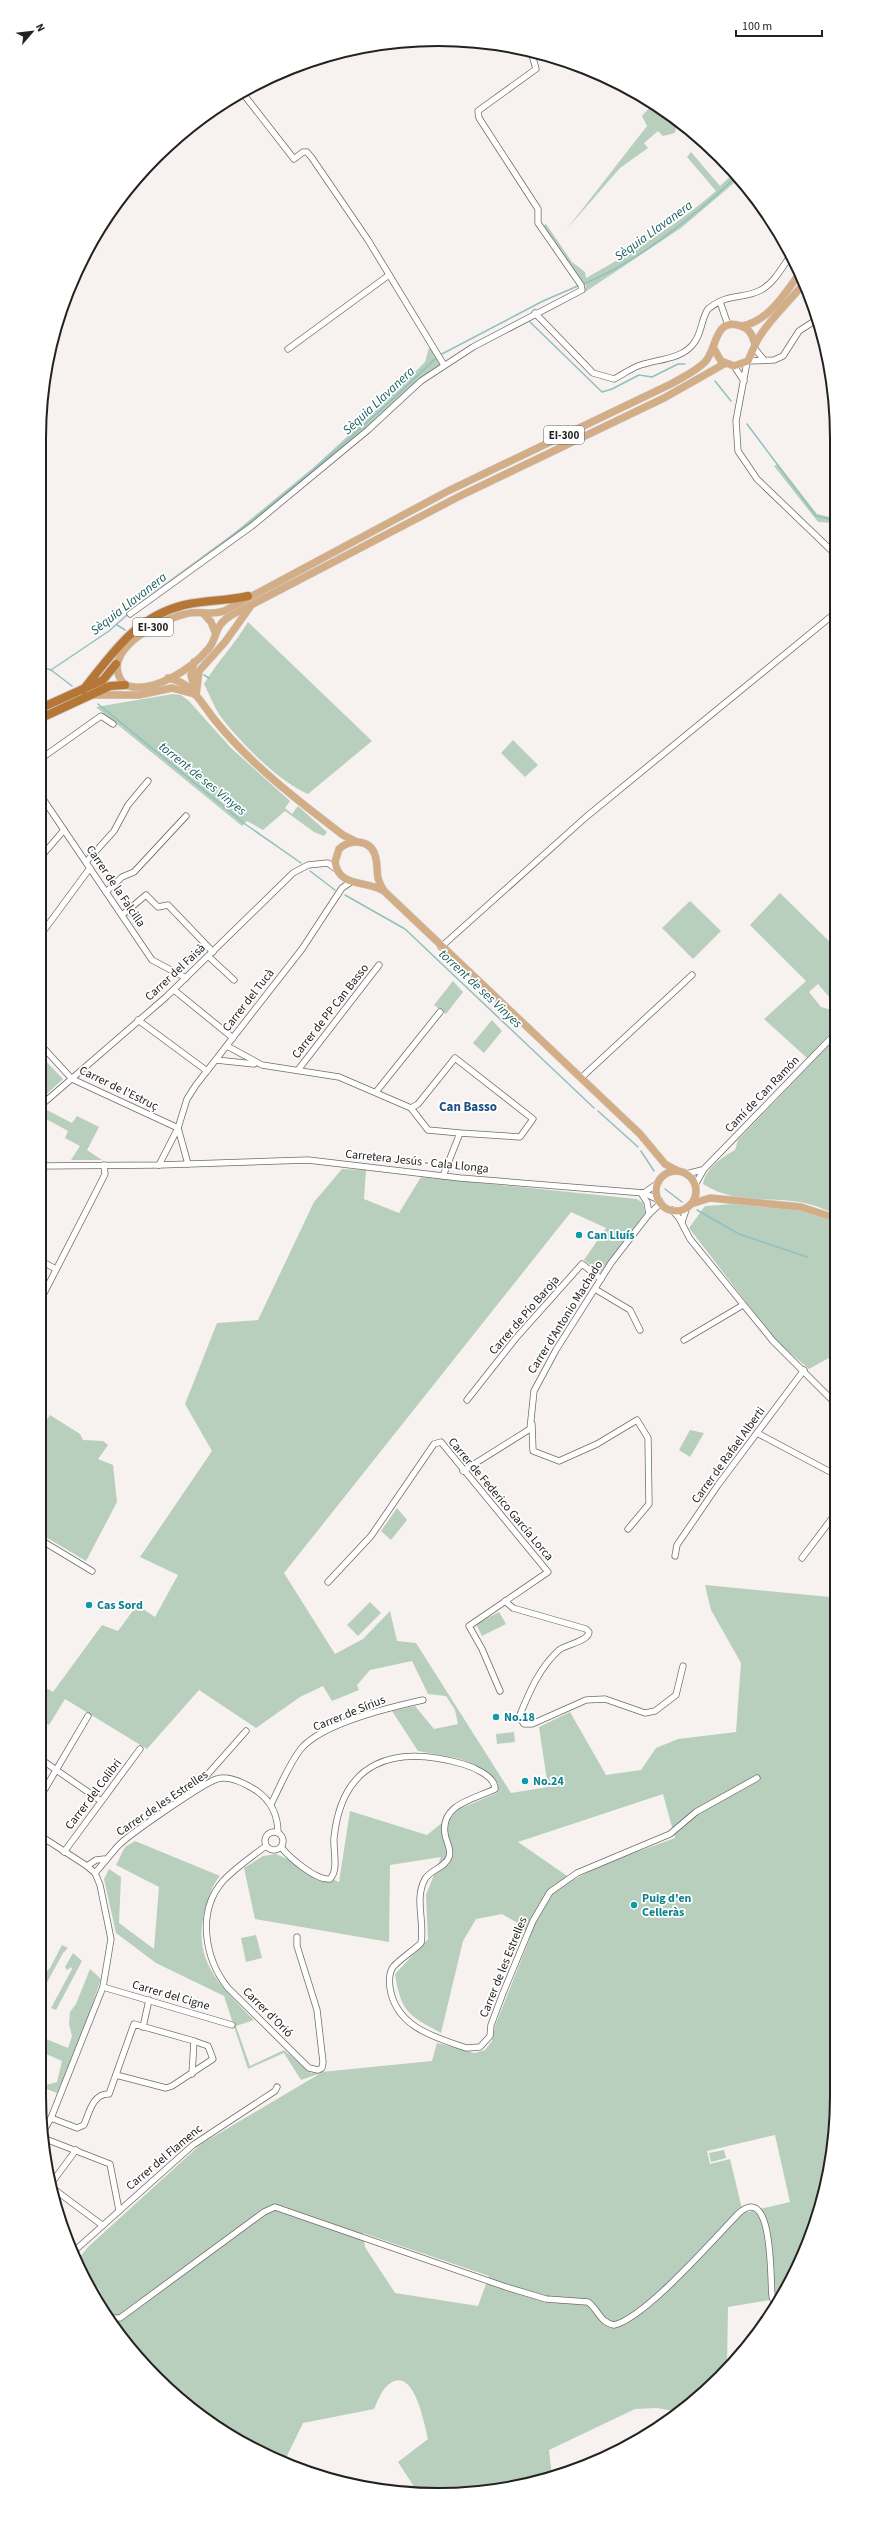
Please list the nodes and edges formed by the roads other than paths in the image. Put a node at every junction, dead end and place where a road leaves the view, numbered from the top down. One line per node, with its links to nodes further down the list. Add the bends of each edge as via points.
1 (533, 58): 8 (street, via 536,69 478,111 478,118 538,209 538,223 581,285 582,290)
2 (245, 97): 4 (street, via 294,159 303,152 307,152 312,158)
3 (787, 260): 7 (street, via 776,276 761,290 732,296)
4 (389, 275): 14 (street); 18 (street)
5 (795, 278): 11 (main road, via 764,316 755,323)
6 (800, 288): 13 (main road, via 762,331)
7 (720, 302): 8 (street, via 705,314 700,332 689,349 636,367 614,379 593,373); 10 (street)
8 (535, 313): 18 (street)
9 (812, 322): 15 (street, via 799,331 783,356)
10 (728, 325): 11 (main road); 12 (main road, EI-300, via 717,334)
11 (741, 326): 13 (main road, via 749,331)
12 (713, 347): 17 (main road, via 717,357); 22 (main road, EI-300, via 704,362 673,383 448,491)
13 (755, 347): 15 (street); 16 (main road)
14 (288, 349)
15 (764, 360): 16 (street)
16 (747, 362): 19 (main road); 20 (street)
17 (724, 364): 19 (main road); 23 (main road, EI-300, via 664,398 460,496)
18 (444, 365): 24 (street, via 421,381 368,430 252,526)
19 (734, 366): 20 (street)
20 (744, 381): 21 (street, via 736,431 738,451 743,462 757,479)
21 (830, 549)
22 (248, 596): 25 (main road, EI-300, via 224,611); 32 (highway, EI-300, via 182,606 151,620 116,646)
23 (253, 604): 27 (main road, EI-300, via 225,619); 34 (main road, via 225,642 199,671)
24 (130, 614)
25 (204, 614): 27 (main road, via 212,622); 29 (main road, EI-300, via 182,614 152,628 126,647)
26 (830, 617): 60 (street, via 586,818)
27 (215, 632): 28 (main road, EI-300, via 210,647)
28 (194, 662): 30 (main road, EI-300); 34 (main road, via 191,680)
29 (116, 664): 31 (main road, via 118,676); 32 (highway, EI-300, via 103,680)
30 (168, 678): 31 (main road, EI-300, via 138,687); 34 (main road, via 181,682)
31 (125, 685): 33 (highway, EI-300, via 110,686)
32 (83, 690): 35 (highway, EI-300)
33 (93, 695): 34 (main road, via 139,695 172,688); 36 (highway, EI-300)
34 (196, 695): 43 (main road, via 242,752)
35 (46, 706)
36 (46, 716)
37 (113, 724): 38 (street, via 101,716)
38 (46, 755)
39 (148, 781): 47 (street, via 128,805 114,831)
40 (46, 803): 42 (street, Carrer de la Falcilla)
41 (186, 816): 57 (street, via 134,872 122,878)
42 (64, 830): 45 (street); 47 (street, Carrer de la Falcilla)
43 (336, 830): 44 (main road); 46 (main road)
44 (355, 841): 46 (main road); 50 (main road, via 372,849)
45 (46, 851)
46 (338, 852): 48 (street); 51 (main road)
47 (86, 862): 49 (street, Carrer de la Falcilla)
48 (328, 863): 51 (street); 61 (street, Carrer del Faisà, via 308,865 293,873)
49 (90, 868): 57 (street, Carrer de la Falcilla); 59 (street)
50 (376, 868): 54 (main road); 56 (main road, via 377,879)
51 (336, 869): 52 (main road)
52 (341, 877): 53 (main road); 55 (street)
53 (351, 882): 54 (main road); 55 (street, Carrer del Tucà)
54 (361, 882): 56 (main road)
55 (342, 888): 69 (street, Carrer del Tucà, via 302,949)
56 (384, 891): 60 (main road)
57 (106, 892): 58 (street, Carrer de la Falcilla)
58 (122, 915): 61 (street, via 146,895 158,907 168,905); 64 (street, Carrer de la Falcilla, via 152,960)
59 (46, 928)
60 (441, 947): 78 (main road)
61 (211, 954): 64 (street, Carrer del Faisà); 65 (street)
62 (379, 965): 75 (street, Carrer de PP Can Basso)
63 (692, 975): 78 (street)
64 (186, 978): 66 (street, Carrer del Faisà)
65 (234, 980)
66 (174, 990): 68 (street, Carrer del Faisà); 69 (street)
67 (440, 1012): 79 (street)
68 (138, 1020): 76 (street); 77 (street, Carrer del Faisà)
69 (233, 1038): 71 (street, Carrer del Tucà)
70 (830, 1039): 89 (street, Camí de Can Ramón)
71 (227, 1046): 73 (street, Carrer del Tucà); 74 (street)
72 (46, 1050): 77 (street, Carrer de l'Estruç)
73 (216, 1060): 74 (street); 76 (street, Carrer del Tucà)
74 (262, 1065): 75 (street)
75 (298, 1070): 79 (street, via 339,1077)
76 (208, 1071): 82 (street, Carrer del Tucà, via 187,1099)
77 (72, 1078): 80 (street, Carrer del Faisà); 82 (street, Carrer de l'Estruç)
78 (581, 1078): 84 (main road, via 640,1134)
79 (376, 1092): 81 (street)
80 (46, 1101)
81 (411, 1108): 83 (street, via 428,1130); 83 (street, via 418,1104 456,1058 533,1119 523,1135 515,1138)
82 (178, 1128): 85 (street); 87 (street, Carrer del Tucà)
83 (460, 1133): 92 (street)
84 (661, 1159): 90 (main road); 93 (main road)
85 (188, 1164): 87 (street, Carretera Jesús - Cala Llonga); 92 (street, Carretera Jesús - Cala Llonga, via 308,1160)
86 (104, 1165): 87 (street, Carretera Jesús - Cala Llonga); 88 (street, Carretera Jesús - Cala Llonga); 104 (street, via 105,1174)
87 (159, 1165)
88 (46, 1166)
89 (704, 1169): 91 (street); 94 (street, Camí de Can Ramón)
90 (678, 1171): 91 (main road); 93 (main road, via 668,1173)
91 (686, 1174): 94 (main road)
92 (443, 1176): 95 (street, Carretera Jesús - Cala Llonga)
93 (660, 1181): 95 (street); 97 (main road, via 657,1192)
94 (695, 1186): 96 (main road); 98 (main road, via 696,1194)
95 (643, 1193): 97 (street, Carretera Jesús - Cala Llonga); 100 (street)
96 (710, 1198): 98 (main road); 101 (main road, via 810,1208)
97 (660, 1202): 99 (main road); 100 (street, Carrer d'Antonio Machado)
98 (689, 1206): 99 (main road); 102 (street)
99 (672, 1210): 102 (street)
100 (649, 1214): 105 (street, Carrer d'Antonio Machado)
101 (830, 1216)
102 (682, 1222): 108 (street, via 690,1239)
103 (46, 1264): 104 (street)
104 (56, 1269): 106 (street)
105 (602, 1279): 107 (street, Carrer d'Antonio Machado); 113 (street, Carrer de Pío Baroja, via 582,1264 516,1338)
106 (46, 1289)
107 (595, 1289): 109 (street, via 630,1310); 114 (street, Carrer d'Antonio Machado, via 536,1384)
108 (743, 1305): 110 (street); 111 (street, via 773,1341)
109 (640, 1330)
110 (684, 1340)
111 (804, 1370): 112 (street); 115 (street, Carrer de Rafael Alberti)
112 (830, 1398)
113 (468, 1400)
114 (532, 1424): 116 (street, via 525,1432); 119 (street, Carrer d'Antonio Machado, via 533,1450 559,1461 597,1444 637,1420 648,1438 648,1504)
115 (757, 1433): 117 (street); 121 (street, Carrer de Rafael Alberti, via 677,1545)
116 (463, 1471): 124 (street, Carrer de Federico García Lorca, via 441,1442 434,1444 371,1536); 125 (street, Carrer de Federico García Lorca, via 548,1572)
117 (830, 1472)
118 (830, 1521): 122 (street)
119 (628, 1529)
120 (46, 1542): 123 (street)
121 (674, 1556)
122 (802, 1558)
123 (92, 1571)
124 (328, 1582)
125 (505, 1601): 126 (street, via 513,1608 589,1632 585,1638 560,1649 546,1662 519,1717 524,1724 532,1724 586,1700 604,1699 634,1711 655,1711 676,1695); 127 (street, Carrer de Federico García Lorca, via 469,1626)
126 (683, 1666)
127 (500, 1691)
128 (423, 1700): 138 (street, Carrer de Sírius, via 376,1712 312,1739 299,1751)
129 (88, 1716): 133 (street)
130 (246, 1731): 136 (street)
131 (140, 1749): 137 (street, Carrer del Colibri)
132 (46, 1763): 133 (street)
133 (56, 1770): 135 (street); 137 (street)
134 (757, 1778): 142 (street, Carrer de les Estrelles, via 696,1812 670,1834 577,1873 550,1892 533,1921 503,1993 491,2025 490,2036 480,2047 466,2048 422,2032 409,2023 398,2009 389,1980 393,1967 421,1943 419,1904 424,1881 427,1875 449,1860 451,1853 445,1834 447,1816 457,1805 495,1789 491,1780 468,1766 452,1761 414,1757 384,1761 361,1773 344,1796 337,1816 334,1869 330,1880 320,1878 288,1856)
135 (46, 1787)
136 (188, 1796): 138 (street, Carrer de les Estrelles, via 217,1779 226,1778 250,1786); 144 (street, Carrer de les Estrelles, via 119,1845)
137 (101, 1801): 143 (street, Carrer del Colibri)
138 (270, 1804): 139 (street, Carrer de les Estrelles, via 278,1825)
139 (278, 1833): 141 (street, via 272,1832 267,1835 264,1840); 142 (street, via 283,1839)
140 (46, 1840): 143 (street)
141 (266, 1846): 142 (street, via 273,1851); 147 (street, Carrer d'Orió, via 222,1883 209,1910 207,1943 218,1975 228,1988 309,2068 318,2070 322,2068 323,2062 317,2010 297,1946)
142 (281, 1847)
143 (64, 1852): 145 (street)
144 (104, 1859): 145 (street, Carrer de les Estrelles, via 96,1860); 146 (street, Carrer de les Estrelles)
145 (87, 1866): 146 (street)
146 (95, 1873): 148 (street, via 100,1885 111,1939)
147 (297, 1937)
148 (103, 1987): 149 (street, Carrer del Cigne); 156 (street)
149 (149, 2000): 150 (street, Carrer del Cigne); 151 (street)
150 (232, 2025)
151 (143, 2026): 152 (street); 154 (street, via 134,2024)
152 (194, 2041): 153 (street); 153 (street, via 208,2046 213,2059)
153 (192, 2074): 154 (street, via 170,2088)
154 (116, 2075): 156 (street, via 109,2094 96,2097 81,2127)
155 (277, 2087): 162 (street, Carrer del Flamenc, via 275,2091 193,2145)
156 (51, 2118): 157 (street)
157 (47, 2124)
158 (48, 2140): 159 (street)
159 (76, 2150): 160 (street); 162 (street, via 110,2164)
160 (55, 2179)
161 (58, 2192): 163 (street)
162 (119, 2210): 163 (street, Carrer del Flamenc)
163 (102, 2225): 164 (street, Carrer del Flamenc)
164 (77, 2249)
165 (774, 2298): 166 (street, via 766,2223 762,2216 750,2208 744,2208 648,2305 629,2319 614,2325 600,2319 588,2302 546,2299 506,2287 275,2207 264,2212 120,2318)
166 (115, 2318)

